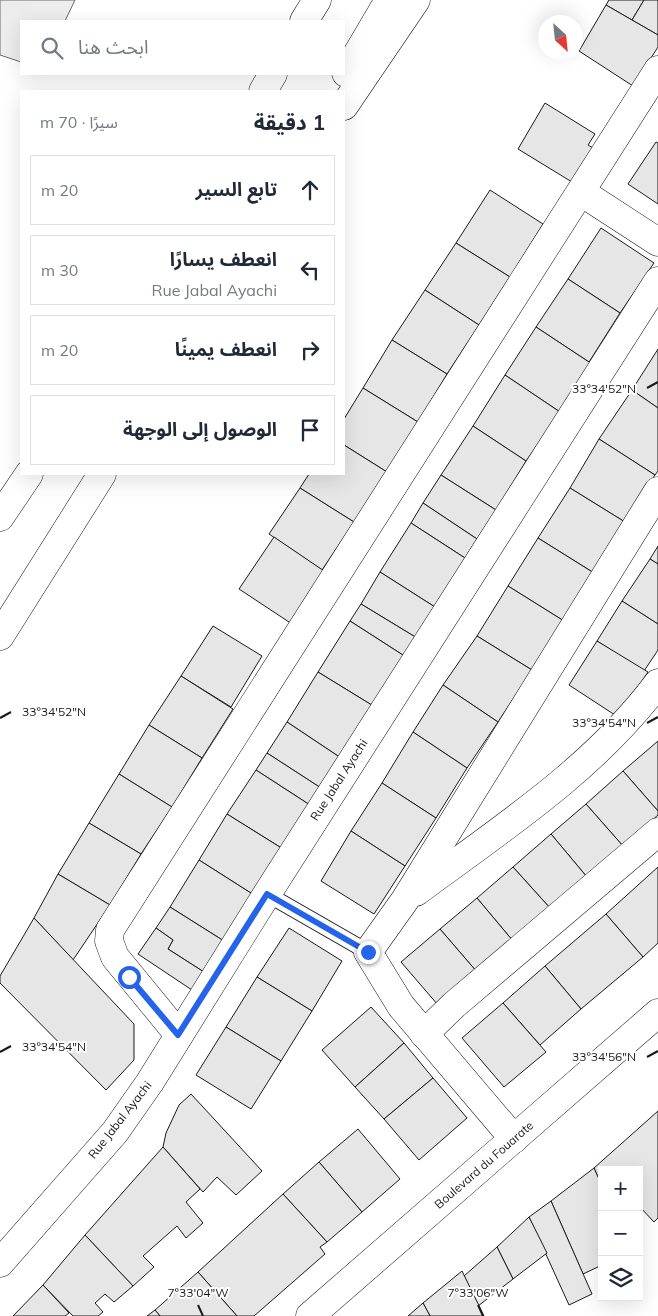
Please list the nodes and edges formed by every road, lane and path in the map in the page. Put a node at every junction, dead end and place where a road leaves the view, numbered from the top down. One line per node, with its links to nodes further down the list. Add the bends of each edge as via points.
1 (389, 0): 4 (main road)
2 (416, 0): 9 (main road)
3 (658, 70): 10 (main road)
4 (345, 74)
5 (272, 75): 7 (main road)
6 (344, 75): 8 (main road)
7 (264, 90)
8 (336, 90)
9 (345, 105)
10 (581, 192): 11 (main road); 25 (main road, via 110,930 109,941 115,957)
11 (658, 242)
12 (658, 281): 20 (main road, Rue Jabal Ayachi)
13 (27, 475): 16 (main road)
14 (101, 475): 17 (main road)
15 (658, 491): 21 (main road)
16 (0, 517)
17 (0, 636)
18 (654, 699): 21 (main road, via 547,794)
19 (658, 832): 24 (main road)
20 (267, 894): 22 (lane); 25 (main road, Rue Jabal Ayachi)
21 (405, 900): 22 (main road)
22 (368, 952): 24 (main road, via 401,1006)
23 (658, 1013): 26 (main road, Boulevard du Fouarate)
24 (424, 1034): 26 (main road)
25 (178, 1035): 27 (main road, Rue Jabal Ayachi, via 115,1132)
26 (514, 1139): 28 (main road, Boulevard du Fouarate)
27 (0, 1263)
28 (310, 1316)

